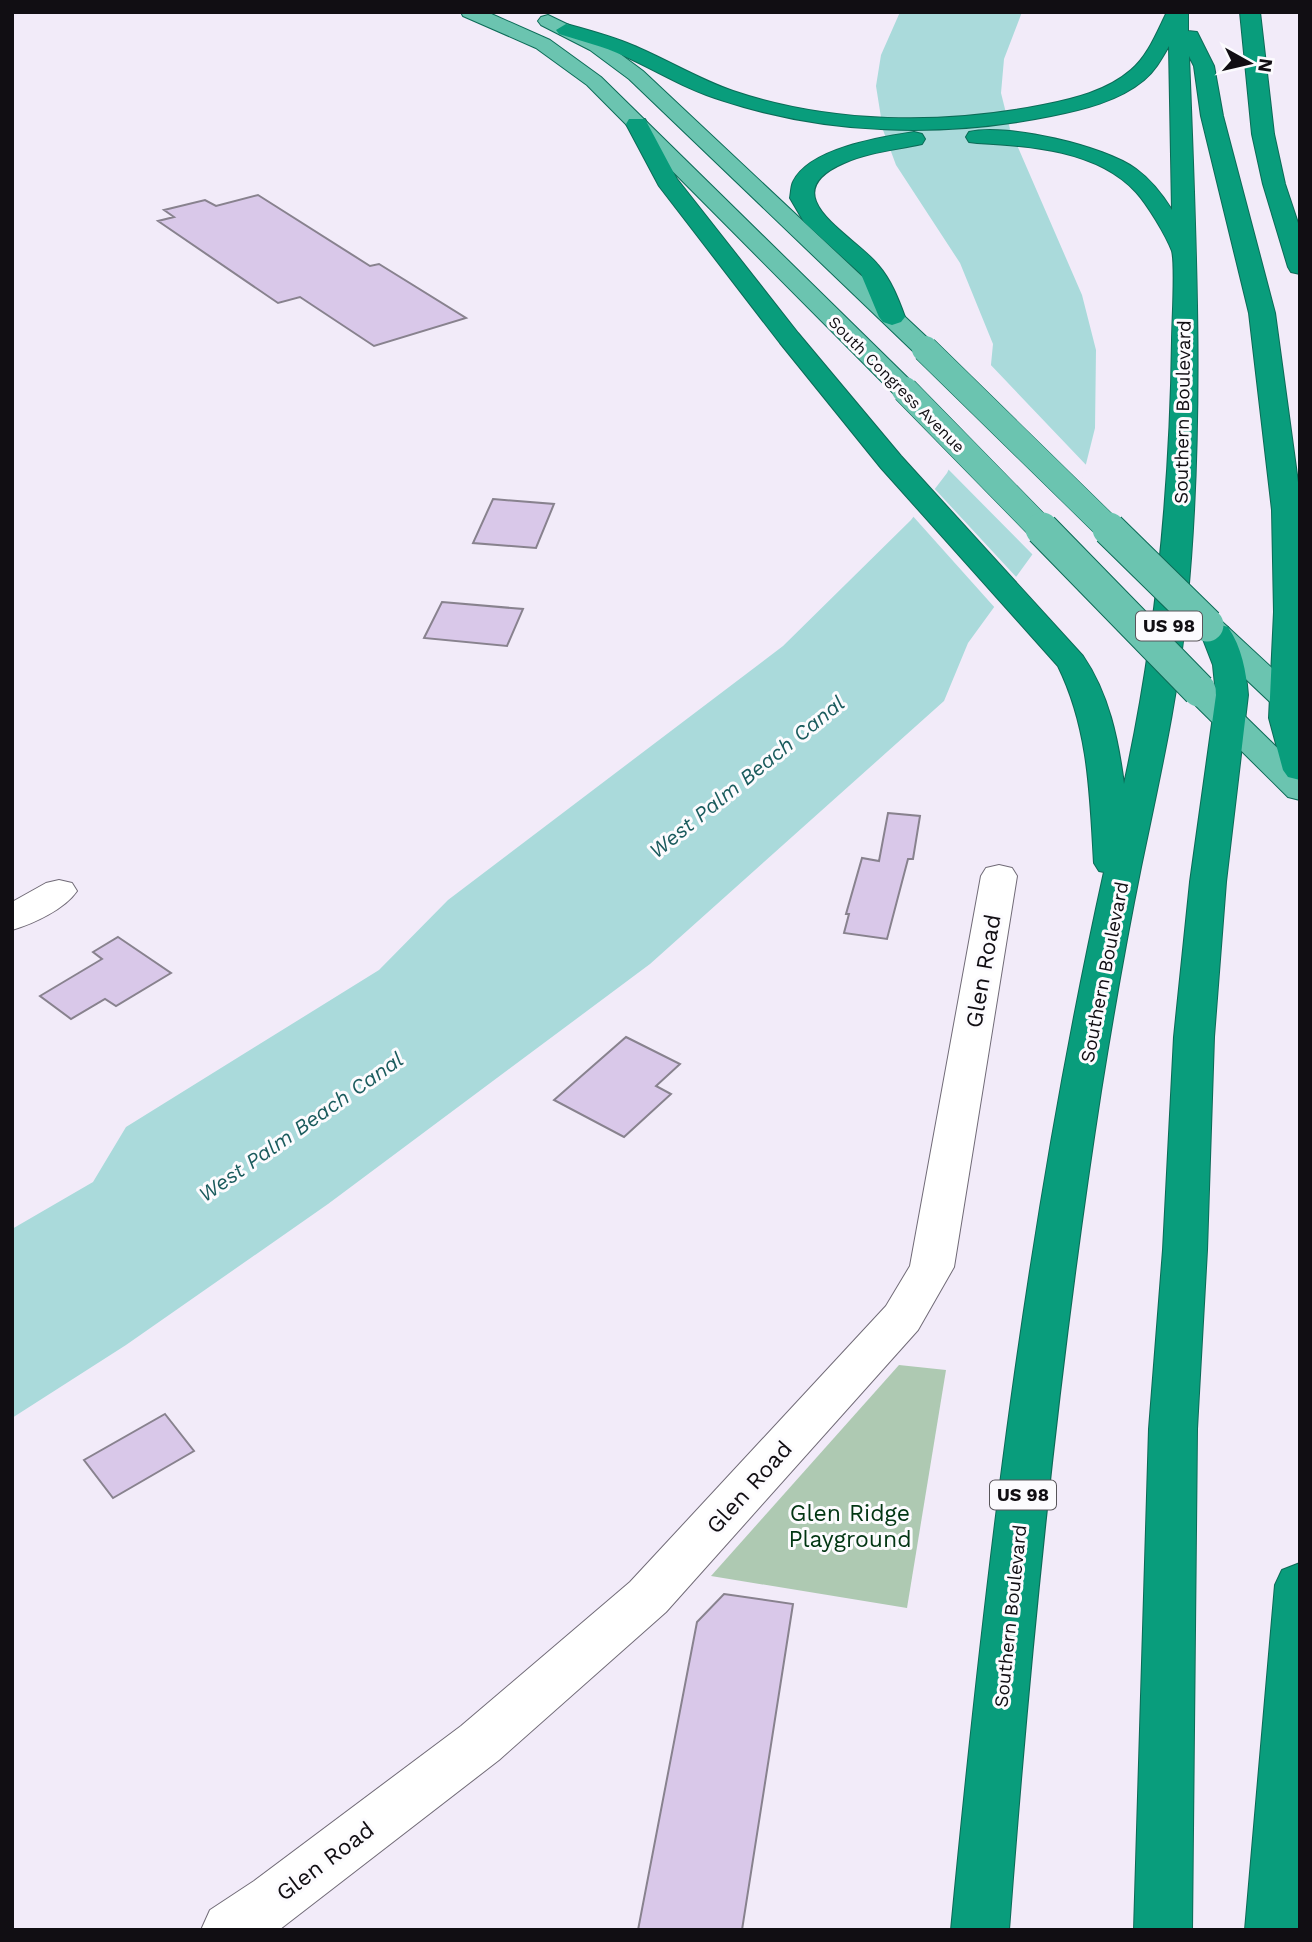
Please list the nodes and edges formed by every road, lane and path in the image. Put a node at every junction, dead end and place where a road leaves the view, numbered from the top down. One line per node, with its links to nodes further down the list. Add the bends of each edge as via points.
1 (470, 12): 6 (main road, South Congress Avenue, via 558,53 599,85)
2 (1178, 12): 5 (highway, via 1139,74 1102,95 1032,114 958,123 851,120 789,111 728,96 630,50); 7 (highway, Southern Boulevard / US 98); 12 (highway, via 1204,66 1212,116 1262,313 1287,510)
3 (1250, 12): 8 (highway, via 1263,134)
4 (531, 14): 5 (main road)
5 (566, 30): 9 (main road, via 611,56 647,85)
6 (637, 124): 11 (main road, South Congress Avenue, bridge); 17 (highway, via 667,181 710,239 904,476 1072,663 1093,704 1103,752)
7 (1184, 252): 9 (highway, via 1134,178 1086,154 980,137 940,137 860,148 817,169 806,182 803,202 813,218 875,276); 17 (highway, Southern Boulevard / US 98, via 1184,461 1172,612)
8 (1300, 267)
9 (892, 317): 10 (main road, bridge)
10 (1212, 630): 11 (highway, via 1227,657 1231,680); 12 (main road)
11 (1213, 705): 14 (main road, South Congress Avenue); 22 (highway, via 1173,1429)
12 (1293, 705): 13 (highway, via 1288,726)
13 (1300, 770)
14 (1300, 790)
15 (999, 876): 20 (street, Glen Road, via 932,1267 902,1318 648,1597 480,1743)
16 (59, 891): 18 (street)
17 (1115, 904): 21 (highway, Southern Boulevard / US 98, via 1043,1329)
18 (12, 918)
19 (1300, 1585): 23 (highway)
20 (230, 1930)
21 (980, 1930)
22 (1163, 1930)
23 (1274, 1930)

